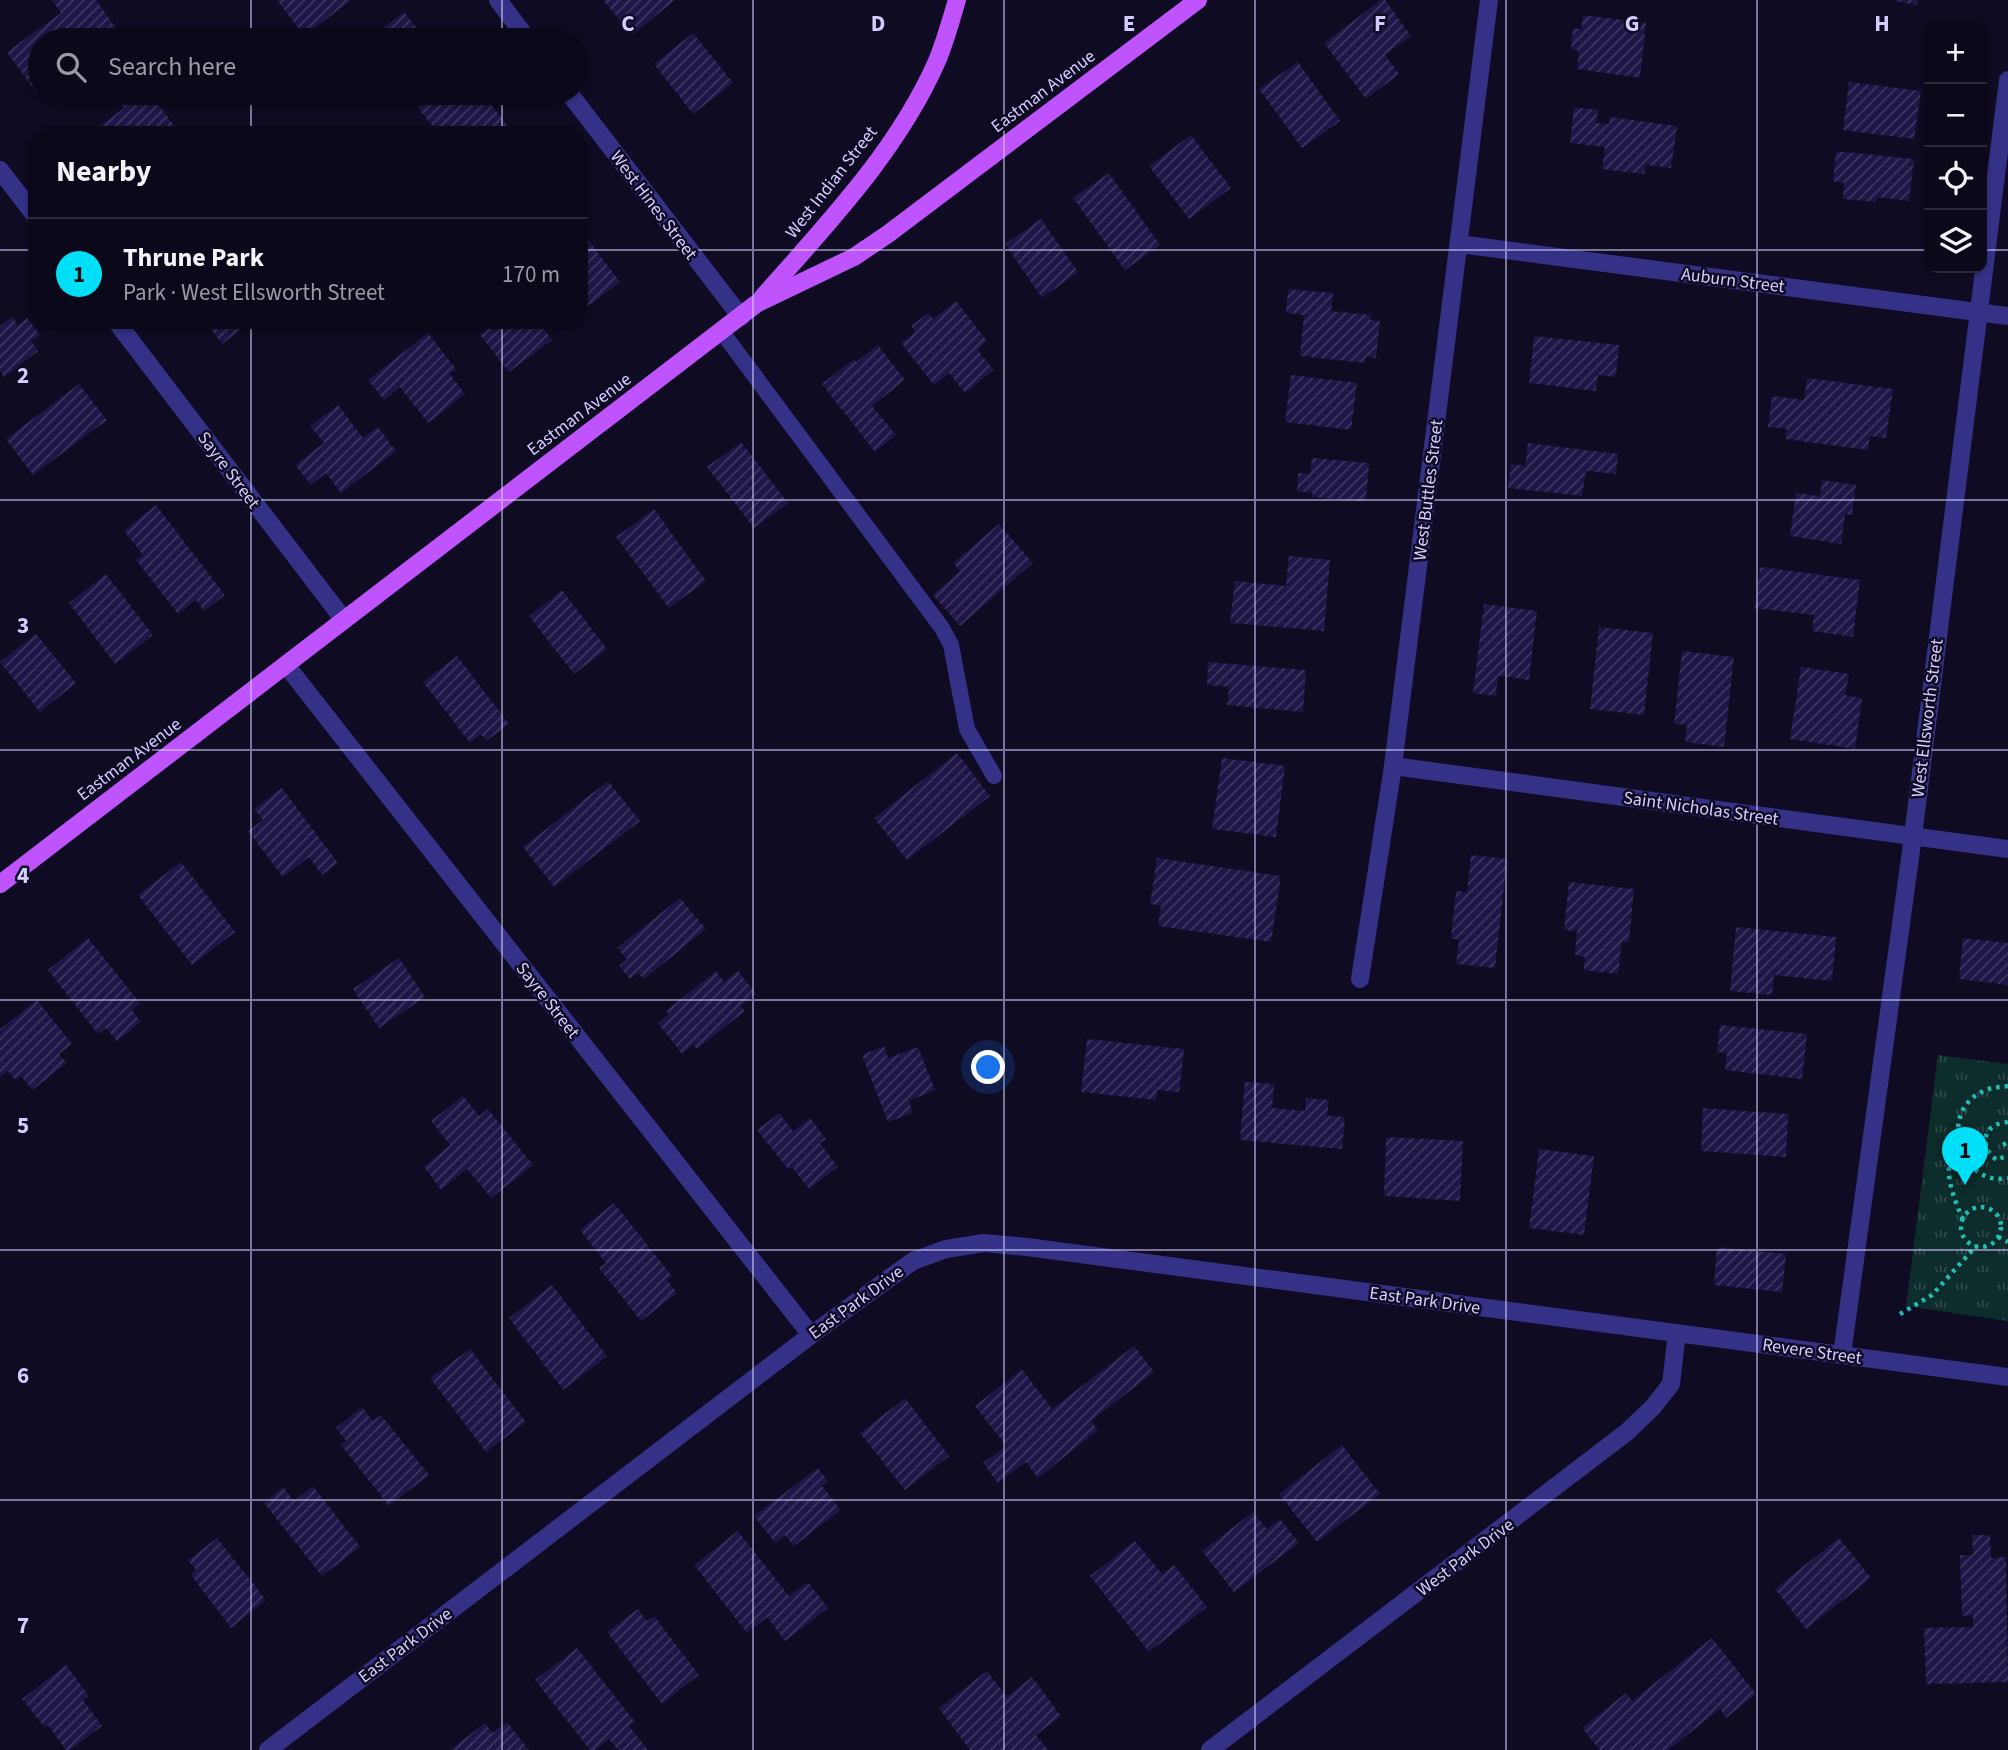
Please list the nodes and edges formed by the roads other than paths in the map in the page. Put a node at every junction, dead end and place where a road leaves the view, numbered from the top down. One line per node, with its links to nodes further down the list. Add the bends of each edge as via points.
1 (498, 0): 5 (street)
2 (957, 0): 11 (main road, West Indian Street, via 937,61 882,155)
3 (1489, 0): 10 (street, West Buttles Street)
4 (1188, 3): 11 (main road, Eastman Avenue, via 888,234 854,257)
5 (519, 28)
6 (2008, 80): 12 (street, West Ellsworth Street)
7 (578, 105): 14 (street, West Hines Street)
8 (0, 170): 9 (street)
9 (28, 206)
10 (1459, 244): 12 (street, Auburn Street); 19 (street, West Buttles Street)
11 (756, 304): 14 (main road, Eastman Avenue)
12 (1978, 312): 13 (street, Auburn Street); 21 (street, West Ellsworth Street)
13 (2008, 316)
14 (741, 317): 16 (main road, Eastman Avenue)
15 (122, 329): 17 (street, Sayre Street)
16 (722, 332): 17 (main road, Eastman Avenue); 20 (lane, via 942,628 951,645 967,729)
17 (344, 620): 18 (main road, Eastman Avenue)
18 (286, 665): 23 (main road, Eastman Avenue); 27 (street, Sayre Street)
19 (1393, 766): 21 (street, Saint Nicholas Street); 24 (street, West Buttles Street)
20 (995, 776)
21 (1913, 836): 22 (street, Saint Nicholas Street); 28 (street, West Ellsworth Street)
22 (2008, 849)
23 (0, 884)
24 (1360, 979)
25 (1617, 1325): 26 (street, Revere Street); 27 (street, East Park Drive, via 984,1242 913,1261)
26 (1677, 1333): 28 (street, Revere Street); 31 (street, West Park Drive, via 1671,1384 1627,1432)
27 (811, 1335): 30 (street, East Park Drive)
28 (1842, 1355): 29 (street, Revere Street)
29 (2008, 1377)
30 (268, 1750)
31 (1210, 1750)

